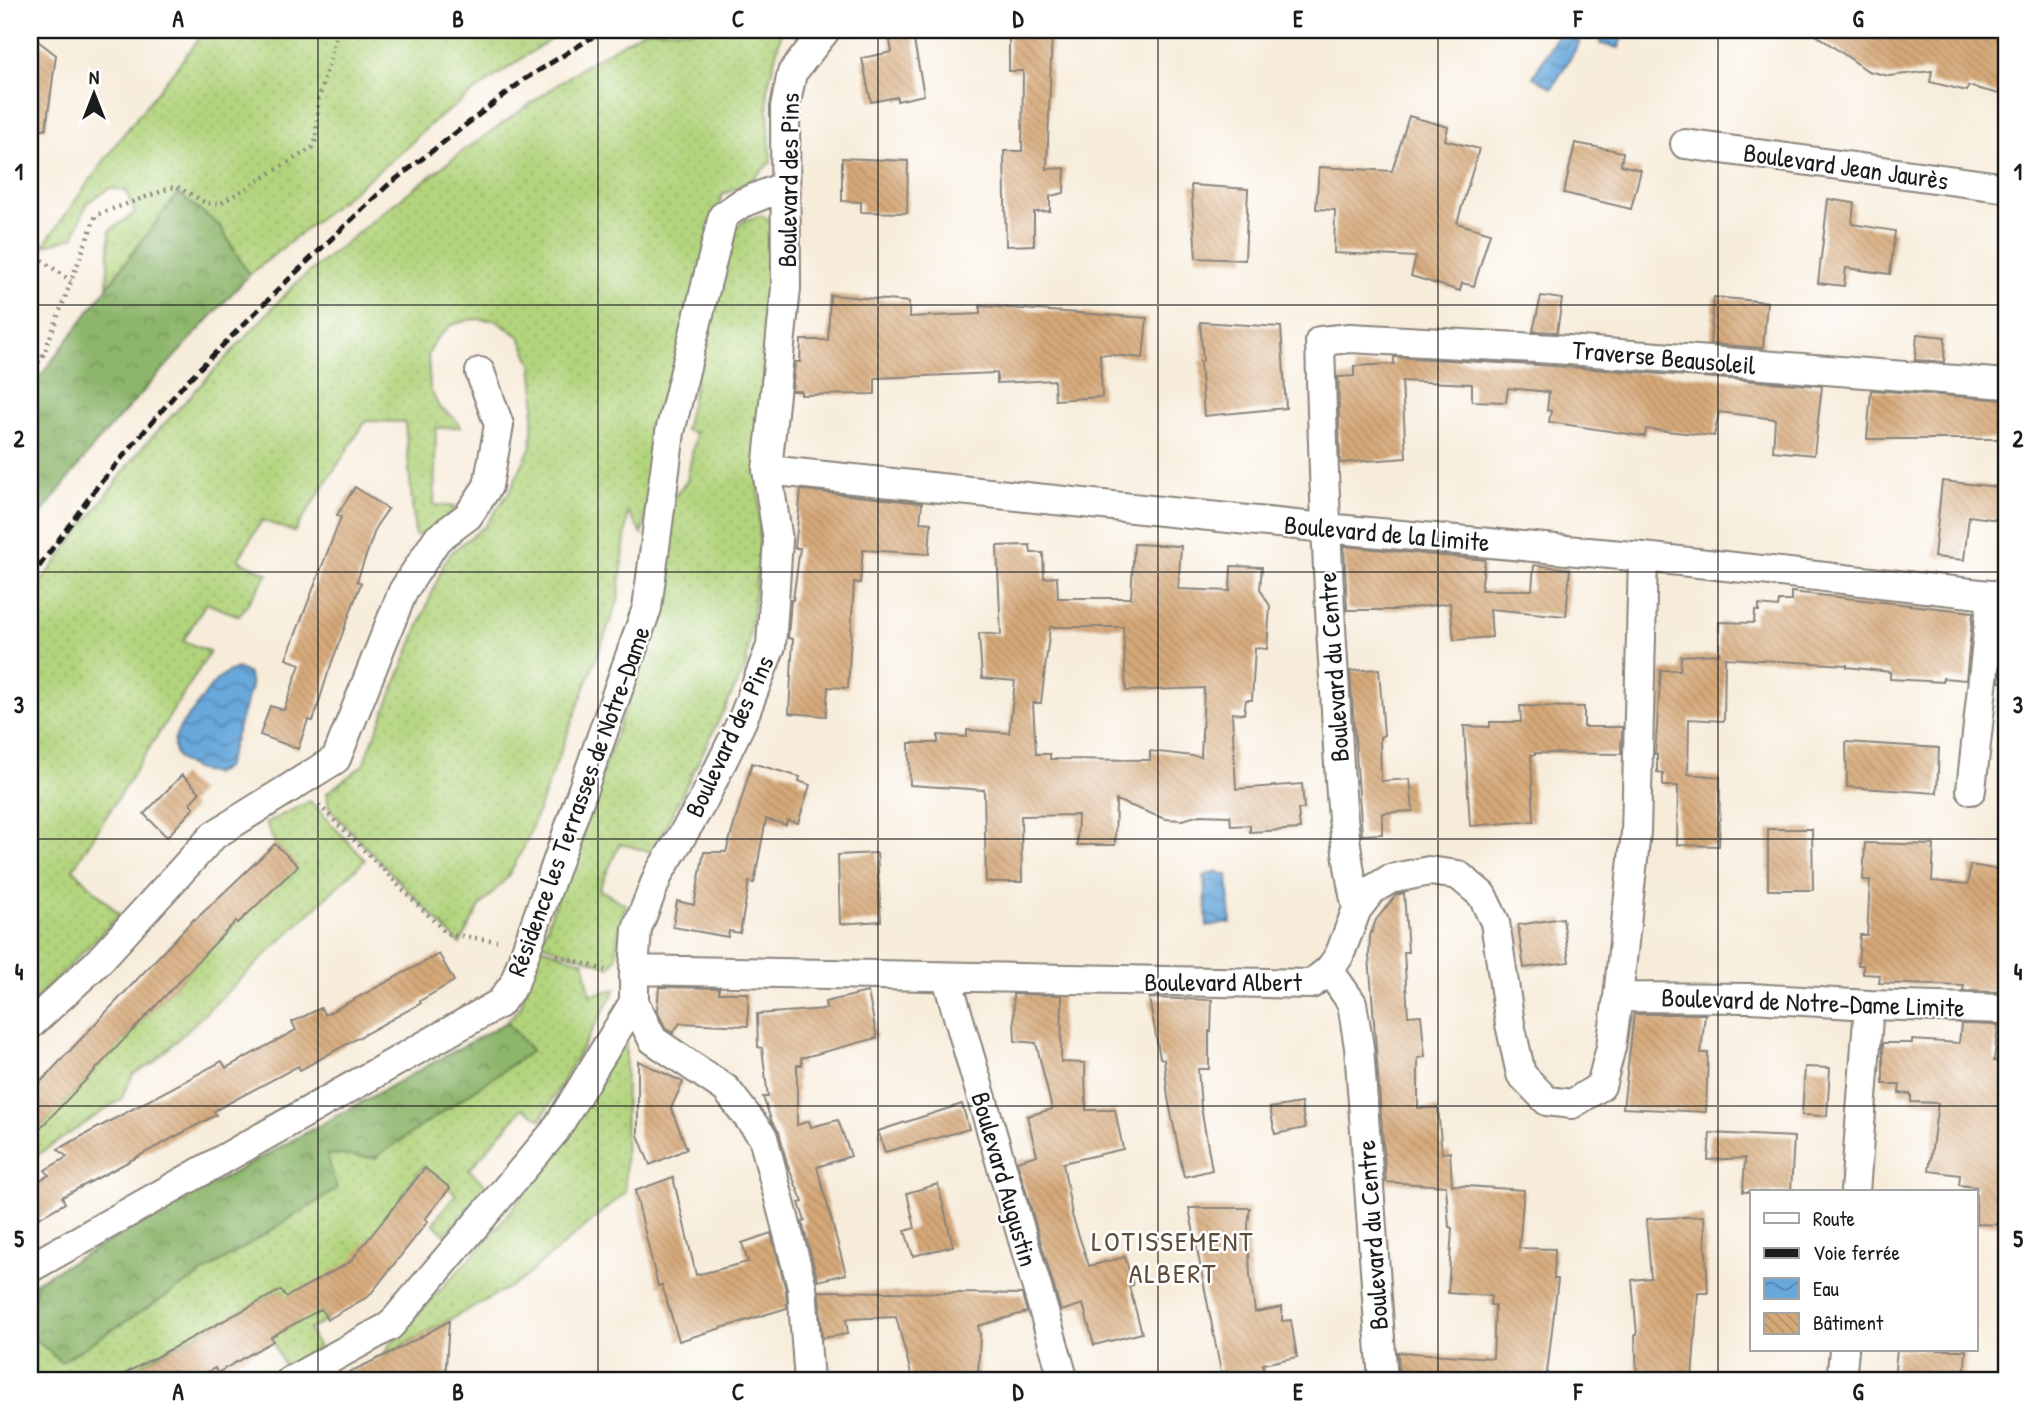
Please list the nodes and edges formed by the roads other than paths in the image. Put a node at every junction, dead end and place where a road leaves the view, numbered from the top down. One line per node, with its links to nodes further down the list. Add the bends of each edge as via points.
1 (825, 31): 3 (street, Boulevard des Pins, via 792,73 785,107)
2 (1685, 144): 4 (street, Boulevard Jean Jaurès)
3 (785, 186): 8 (street, Boulevard des Pins, via 786,288); 23 (street, Résidence les Terrasses de Notre-Dame, via 723,216 670,432 647,608 514,984 500,1003)
4 (2007, 188)
5 (1320, 341): 7 (street, Traverse Beausoleil, via 1350,338 1555,349); 9 (street, Boulevard du Centre)
6 (480, 372): 21 (street, via 499,425 488,486 468,516 437,539 403,591 336,759 214,835 97,963)
7 (2007, 384)
8 (768, 471): 9 (street, Boulevard de la Limite); 14 (street, Boulevard des Pins, via 778,540 771,646 742,721 702,803 659,873 637,929)
9 (1325, 528): 10 (street, Boulevard de la Limite); 13 (street, Boulevard du Centre, via 1347,867)
10 (1643, 557): 11 (street, Boulevard de la Limite); 17 (street, Boulevard Albert, via 1636,832)
11 (1999, 596): 12 (street)
12 (1970, 790)
13 (1357, 909): 15 (street, Boulevard Albert); 17 (street, Boulevard Albert, via 1372,890 1390,879 1429,871 1458,875 1482,895 1495,922 1521,1074 1547,1101 1573,1104 1601,1086)
14 (634, 970): 16 (street, Boulevard Albert); 18 (street, Boulevard des Pins)
15 (1329, 970): 16 (street, Boulevard Albert, via 1311,984); 28 (street, Boulevard du Centre, via 1352,1003 1359,1048)
16 (947, 978): 27 (street, Boulevard Augustin)
17 (1618, 997): 19 (street, Boulevard de Notre-Dame Limite)
18 (634, 1002): 25 (street, via 555,1130 390,1326); 26 (street, Boulevard des Pins, via 653,1040 726,1089 764,1137 802,1287)
19 (1869, 1005): 20 (street, Boulevard de Notre-Dame Limite); 22 (street)
20 (2007, 1009)
21 (30, 1026)
22 (1855, 1190)
23 (30, 1268)
24 (1844, 1352): 29 (street)
25 (290, 1381)
26 (809, 1381)
27 (1064, 1381)
28 (1383, 1381)
29 (1842, 1381)

